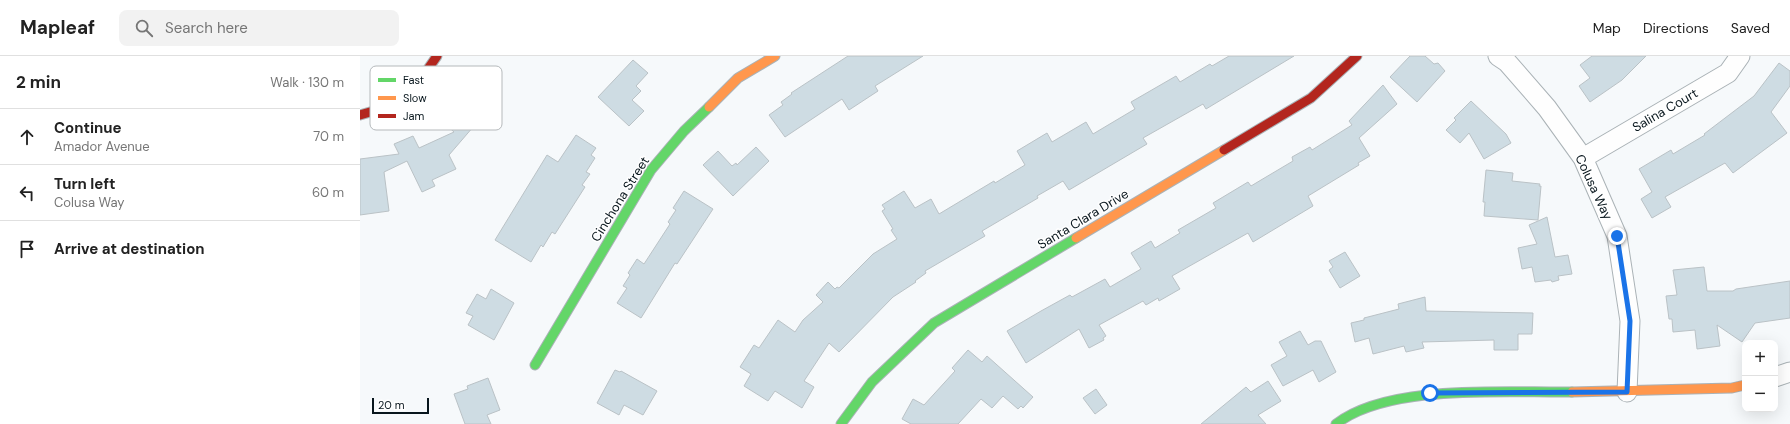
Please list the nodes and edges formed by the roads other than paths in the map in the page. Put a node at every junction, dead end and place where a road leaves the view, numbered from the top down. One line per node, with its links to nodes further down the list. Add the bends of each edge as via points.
1 (437, 56): 6 (street)
2 (775, 56): 10 (street, Cinchona Street, via 738,78 684,131 651,170)
3 (1357, 56): 15 (street, Santa Clara Drive, via 1311,98 934,323 887,364 849,410)
4 (1498, 56): 9 (street, Colusa Way, via 1507,62 1547,108)
5 (1740, 56): 9 (street, Salina Court, via 1728,73)
6 (430, 66)
7 (370, 112): 8 (street)
8 (360, 115)
9 (1583, 158): 14 (street, Colusa Way, via 1617,236 1630,321)
10 (535, 365)
11 (1790, 372): 12 (street)
12 (1778, 376)
13 (1742, 386): 14 (street)
14 (1627, 392): 16 (street, via 1430,393 1376,405 1345,417)
15 (841, 424)
16 (1336, 424)

